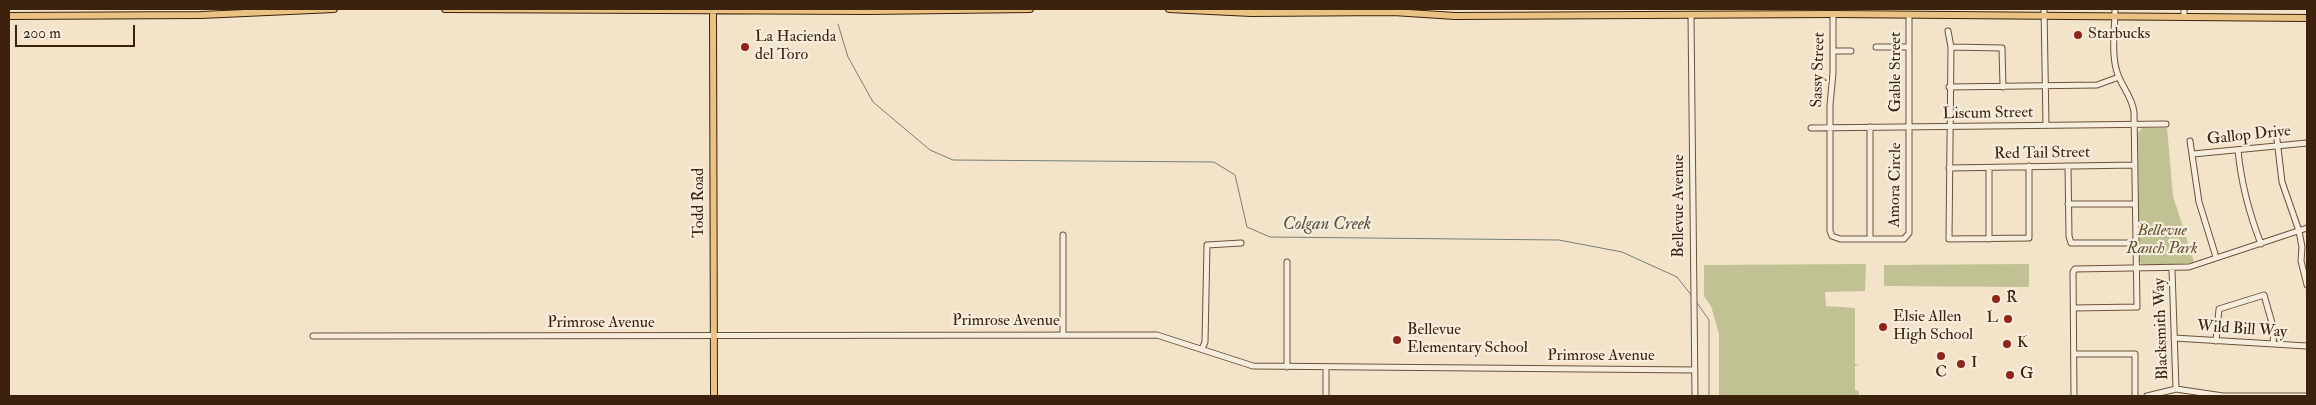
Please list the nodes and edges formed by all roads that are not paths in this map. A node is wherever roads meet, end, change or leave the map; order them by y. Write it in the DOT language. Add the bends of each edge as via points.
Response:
graph roads {
  1 [pos="334,9"];
  2 [pos="445,9"];
  3 [pos="713,9"];
  4 [pos="1030,9"];
  5 [pos="1169,9"];
  6 [pos="2044,9"];
  7 [pos="2114,9"];
  8 [pos="1518,12"];
  9 [pos="1803,12"];
  10 [pos="2184,12"];
  11 [pos="1833,14"];
  12 [pos="1692,15"];
  13 [pos="9,16"];
  14 [pos="1909,16"];
  15 [pos="2115,17"];
  16 [pos="2044,18"];
  17 [pos="2307,18"];
  18 [pos="1948,31"];
  19 [pos="1876,47"];
  20 [pos="1909,47"];
  21 [pos="1951,47"];
  22 [pos="1833,51"];
  23 [pos="1851,51"];
  24 [pos="2119,77"];
  25 [pos="2046,85"];
  26 [pos="1949,87"];
  27 [pos="2002,87"];
  28 [pos="2135,124"];
  29 [pos="2166,124"];
  30 [pos="2046,125"];
  31 [pos="1830,127"];
  32 [pos="1870,127"];
  33 [pos="1909,127"];
  34 [pos="1949,127"];
  35 [pos="1811,128"];
  36 [pos="2276,131"];
  37 [pos="2190,141"];
  38 [pos="2307,143"];
  39 [pos="2277,146"];
  40 [pos="2238,150"];
  41 [pos="2193,154"];
  42 [pos="2135,165"];
  43 [pos="2029,166"];
  44 [pos="2068,166"];
  45 [pos="1949,168"];
  46 [pos="1989,168"];
  47 [pos="2068,204"];
  48 [pos="2135,204"];
  49 [pos="2307,228"];
  50 [pos="2299,231"];
  51 [pos="1063,235"];
  52 [pos="1870,239"];
  53 [pos="1989,239"];
  54 [pos="1241,243"];
  55 [pos="2136,243"];
  56 [pos="2260,244"];
  57 [pos="2216,257"];
  58 [pos="1287,262"];
  59 [pos="2136,269"];
  60 [pos="2172,269"];
  61 [pos="2307,285"];
  62 [pos="2074,308"];
  63 [pos="1063,335"];
  64 [pos="313,336"];
  65 [pos="714,336"];
  66 [pos="2174,338"];
  67 [pos="2216,341"];
  68 [pos="2274,344"];
  69 [pos="2307,346"];
  70 [pos="1202,349"];
  71 [pos="2074,354"];
  72 [pos="1286,367"];
  73 [pos="1326,367"];
  74 [pos="1695,370"];
  75 [pos="2176,389"];
  76 [pos="714,396"];
  77 [pos="1326,396"];
  78 [pos="1695,396"];
  79 [pos="2074,396"];
  80 [pos="2135,396"];
  81 [pos="2147,396"];
  82 [pos="2257,396"];
  83 [pos="2307,396"];
  1 -- 13 [label="main road" via="201,15"];
  2 -- 3 [label="main road"];
  3 -- 4 [label="main road"];
  3 -- 65 [label="main road, Todd Road"];
  5 -- 8 [label="main road" via="1394,12 1449,16"];
  6 -- 16 [label="street"];
  7 -- 15 [label="street"];
  8 -- 12 [label="main road"];
  9 -- 11 [label="main road"];
  9 -- 12 [label="main road"];
  10 -- 15 [label="main road"];
  10 -- 17 [label="main road"];
  11 -- 14 [label="main road"];
  11 -- 22 [label="street, Sassy Street"];
  12 -- 74 [label="street, Bellevue Avenue"];
  14 -- 16 [label="main road"];
  14 -- 20 [label="street, Gable Street"];
  15 -- 16 [label="main road"];
  15 -- 24 [label="street" via="2115,61"];
  16 -- 25 [label="street"];
  18 -- 21 [label="street"];
  19 -- 20 [label="street"];
  20 -- 33 [label="street, Gable Street"];
  21 -- 26 [label="street"];
  21 -- 27 [label="street" via="2002,48"];
  22 -- 23 [label="street"];
  22 -- 31 [label="street, Sassy Street"];
  24 -- 25 [label="street" via="2097,85"];
  24 -- 28 [label="street" via="2133,106"];
  25 -- 27 [label="street"];
  25 -- 30 [label="street"];
  26 -- 27 [label="street"];
  26 -- 34 [label="street"];
  28 -- 29 [label="street, Liscum Street"];
  28 -- 30 [label="street, Liscum Street"];
  28 -- 42 [label="street"];
  30 -- 34 [label="street, Liscum Street"];
  31 -- 32 [label="street, Liscum Street"];
  31 -- 35 [label="street, Liscum Street"];
  31 -- 52 [label="street, Amora Circle" via="1832,236"];
  32 -- 33 [label="street, Liscum Street"];
  32 -- 52 [label="street"];
  33 -- 34 [label="street, Liscum Street"];
  33 -- 52 [label="street, Amora Circle" via="1909,233 1904,239"];
  34 -- 45 [label="street"];
  36 -- 39 [label="street"];
  37 -- 41 [label="street"];
  38 -- 39 [label="street, Gallop Drive"];
  39 -- 40 [label="street, Gallop Drive"];
  39 -- 50 [label="street" via="2282,182"];
  40 -- 41 [label="street, Gallop Drive"];
  40 -- 56 [label="street" via="2241,180"];
  41 -- 57 [label="street" via="2199,202"];
  42 -- 44 [label="street, Red Tail Street"];
  42 -- 48 [label="street"];
  43 -- 44 [label="street, Red Tail Street"];
  43 -- 46 [label="street, Red Tail Street"];
  43 -- 53 [label="street" via="2029,238"];
  44 -- 47 [label="street"];
  45 -- 46 [label="street, Red Tail Street"];
  45 -- 53 [label="street" via="1949,239"];
  46 -- 53 [label="street"];
  47 -- 48 [label="street"];
  47 -- 55 [label="street" via="2071,242"];
  48 -- 55 [label="street"];
  49 -- 50 [label="street"];
  50 -- 56 [label="street"];
  50 -- 61 [label="street"];
  51 -- 63 [label="street"];
  54 -- 70 [label="street" via="1207,245 1205,342"];
  55 -- 59 [label="street"];
  56 -- 57 [label="street"];
  57 -- 60 [label="street" via="2189,267"];
  58 -- 72 [label="street"];
  59 -- 60 [label="street"];
  59 -- 62 [label="street" via="2075,269"];
  59 -- 62 [label="street" via="2137,307"];
  60 -- 66 [label="street, Blacksmith Way"];
  62 -- 71 [label="street"];
  63 -- 65 [label="street, Primrose Avenue"];
  63 -- 70 [label="street, Primrose Avenue" via="1157,334"];
  64 -- 65 [label="street, Primrose Avenue"];
  65 -- 76 [label="main road, Todd Road"];
  66 -- 67 [label="street, Wild Bill Way"];
  66 -- 75 [label="street, Blacksmith Way"];
  67 -- 68 [label="street, Wild Bill Way"];
  67 -- 68 [label="street" via="2219,309 2264,295 2274,330"];
  68 -- 69 [label="street, Wild Bill Way"];
  70 -- 72 [label="street, Primrose Avenue" via="1253,366"];
  71 -- 79 [label="street"];
  71 -- 80 [label="street" via="2135,354"];
  72 -- 73 [label="street, Primrose Avenue"];
  73 -- 74 [label="street, Primrose Avenue"];
  73 -- 77 [label="street"];
  74 -- 78 [label="street, Bellevue Avenue"];
  75 -- 81 [label="street"];
  75 -- 82 [label="street" via="2223,396"];
  82 -- 83 [label="street"];
}
